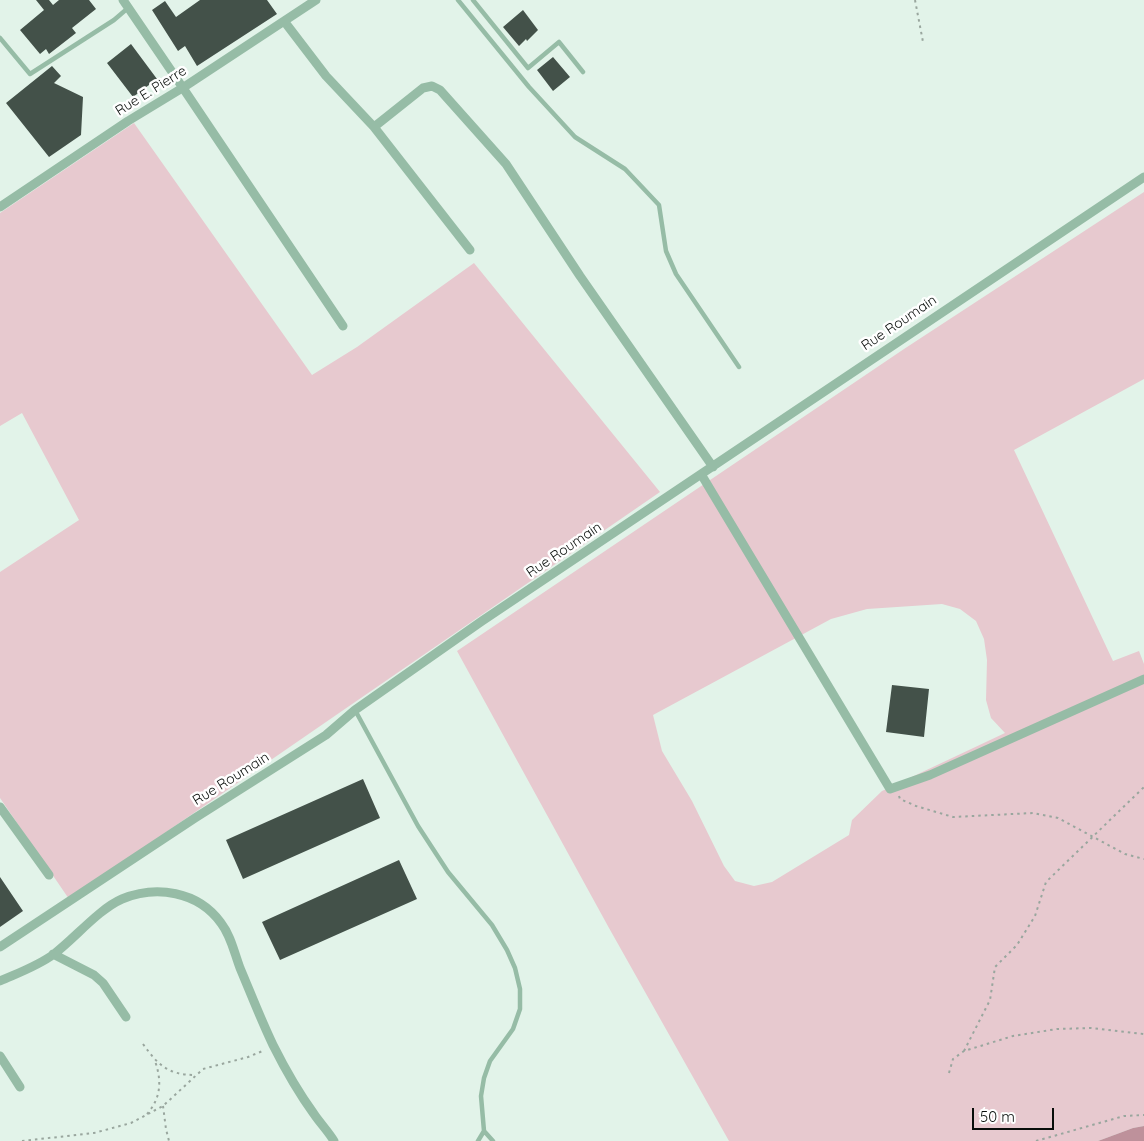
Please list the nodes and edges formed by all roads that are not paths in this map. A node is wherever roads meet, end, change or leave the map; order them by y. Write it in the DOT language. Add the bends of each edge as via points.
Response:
graph roads {
  1 [pos="123,0"];
  2 [pos="316,0"];
  3 [pos="458,0"];
  4 [pos="473,0"];
  5 [pos="128,8"];
  6 [pos="284,21"];
  7 [pos="0,38"];
  8 [pos="583,72"];
  9 [pos="183,88"];
  10 [pos="374,127"];
  11 [pos="1144,177"];
  12 [pos="0,207"];
  13 [pos="470,250"];
  14 [pos="343,326"];
  15 [pos="739,367"];
  16 [pos="713,467"];
  17 [pos="701,474"];
  18 [pos="1144,679"];
  19 [pos="355,710"];
  20 [pos="0,807"];
  21 [pos="48,875"];
  22 [pos="0,947"];
  23 [pos="53,954"];
  24 [pos="0,982"];
  25 [pos="126,1017"];
  26 [pos="0,1056"];
  27 [pos="20,1087"];
  28 [pos="484,1131"];
  29 [pos="334,1141"];
  30 [pos="478,1141"];
  31 [pos="493,1141"];
  1 -- 5 [label="street"];
  2 -- 6 [label="street, Rue E. Pierre"];
  3 -- 15 [label="lane" via="575,137 625,169 659,205 666,251 676,274"];
  4 -- 8 [label="lane" via="528,68 559,42"];
  5 -- 7 [label="lane" via="30,74"];
  5 -- 9 [label="street"];
  6 -- 9 [label="street, Rue E. Pierre"];
  6 -- 10 [label="street" via="326,76"];
  9 -- 12 [label="street, Rue E. Pierre"];
  9 -- 14 [label="street"];
  10 -- 13 [label="street"];
  10 -- 16 [label="street" via="423,88 432,86 440,90 506,164"];
  11 -- 16 [label="street, Rue Roumain"];
  16 -- 17 [label="street, Rue Roumain"];
  17 -- 18 [label="street" via="890,789 930,775"];
  17 -- 19 [label="street, Rue Roumain"];
  19 -- 22 [label="street, Rue Roumain" via="326,735"];
  19 -- 28 [label="lane" via="418,826 448,872 492,925 515,968 520,1009 513,1029 490,1061 484,1078 481,1096"];
  20 -- 21 [label="street"];
  23 -- 24 [label="street"];
  23 -- 25 [label="street" via="94,975"];
  23 -- 29 [label="street" via="106,910 132,895 158,891 178,893 195,900 221,922 274,1046 298,1092"];
  26 -- 27 [label="street"];
  28 -- 30 [label="lane"];
  28 -- 31 [label="lane"];
}
